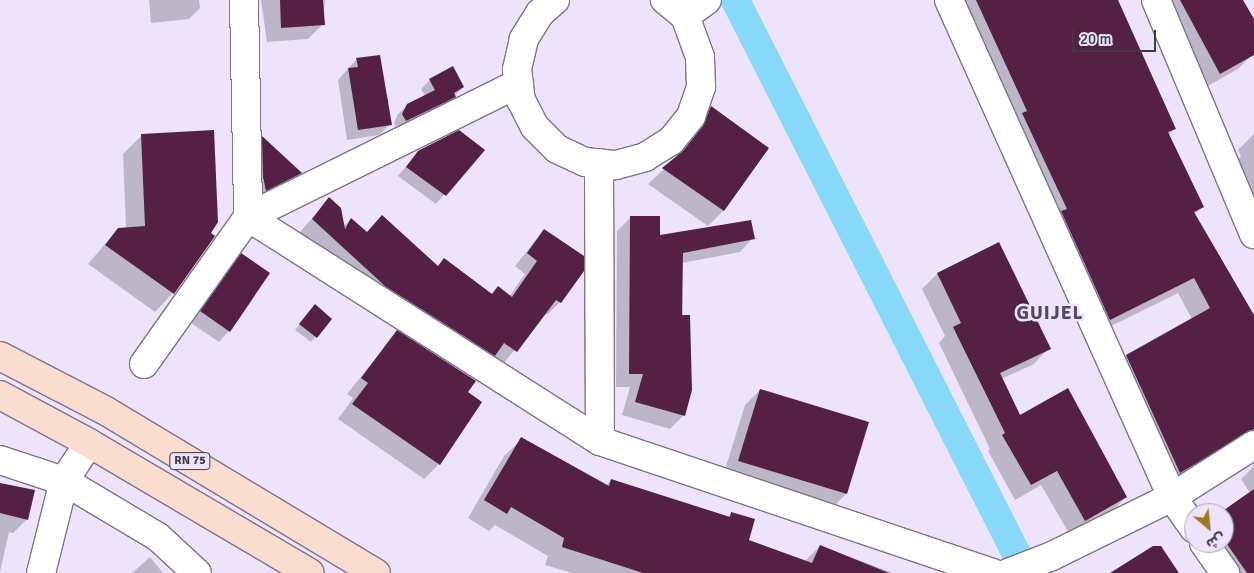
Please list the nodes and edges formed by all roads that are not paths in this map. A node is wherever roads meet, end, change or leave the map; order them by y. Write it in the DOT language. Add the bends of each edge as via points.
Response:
graph roads {
  1 [pos="244,0"];
  2 [pos="950,0"];
  3 [pos="1156,0"];
  4 [pos="541,4"];
  5 [pos="686,5"];
  6 [pos="519,83"];
  7 [pos="599,163"];
  8 [pos="248,217"];
  9 [pos="1254,234"];
  10 [pos="0,356"];
  11 [pos="144,364"];
  12 [pos="0,395"];
  13 [pos="600,440"];
  14 [pos="89,443"];
  15 [pos="1254,444"];
  16 [pos="0,460"];
  17 [pos="64,481"];
  18 [pos="1172,497"];
  19 [pos="1184,514"];
  20 [pos="1211,553"];
  21 [pos="1005,572"];
  22 [pos="41,573"];
  23 [pos="197,573"];
  24 [pos="310,573"];
  25 [pos="376,573"];
  26 [pos="1225,573"];
  1 -- 8 [label="street"];
  2 -- 18 [label="street"];
  3 -- 9 [label="street"];
  4 -- 6 [label="street" via="524,39 517,69"];
  5 -- 7 [label="street" via="700,56 701,87 690,116 672,141 645,157 616,165"];
  6 -- 7 [label="street" via="521,100 535,127 557,149 585,162"];
  6 -- 8 [label="street"];
  7 -- 13 [label="street"];
  8 -- 11 [label="street"];
  8 -- 13 [label="street"];
  10 -- 25 [label="main road, RN 75" via="106,411"];
  12 -- 14 [label="main road, RN 75"];
  13 -- 21 [label="street"];
  14 -- 17 [label="street"];
  14 -- 24 [label="main road, RN 75"];
  15 -- 18 [label="street"];
  16 -- 17 [label="street"];
  17 -- 22 [label="street"];
  17 -- 23 [label="street" via="158,537"];
  18 -- 19 [label="street"];
  18 -- 21 [label="street" via="1052,556"];
  20 -- 26 [label="street"];
}
